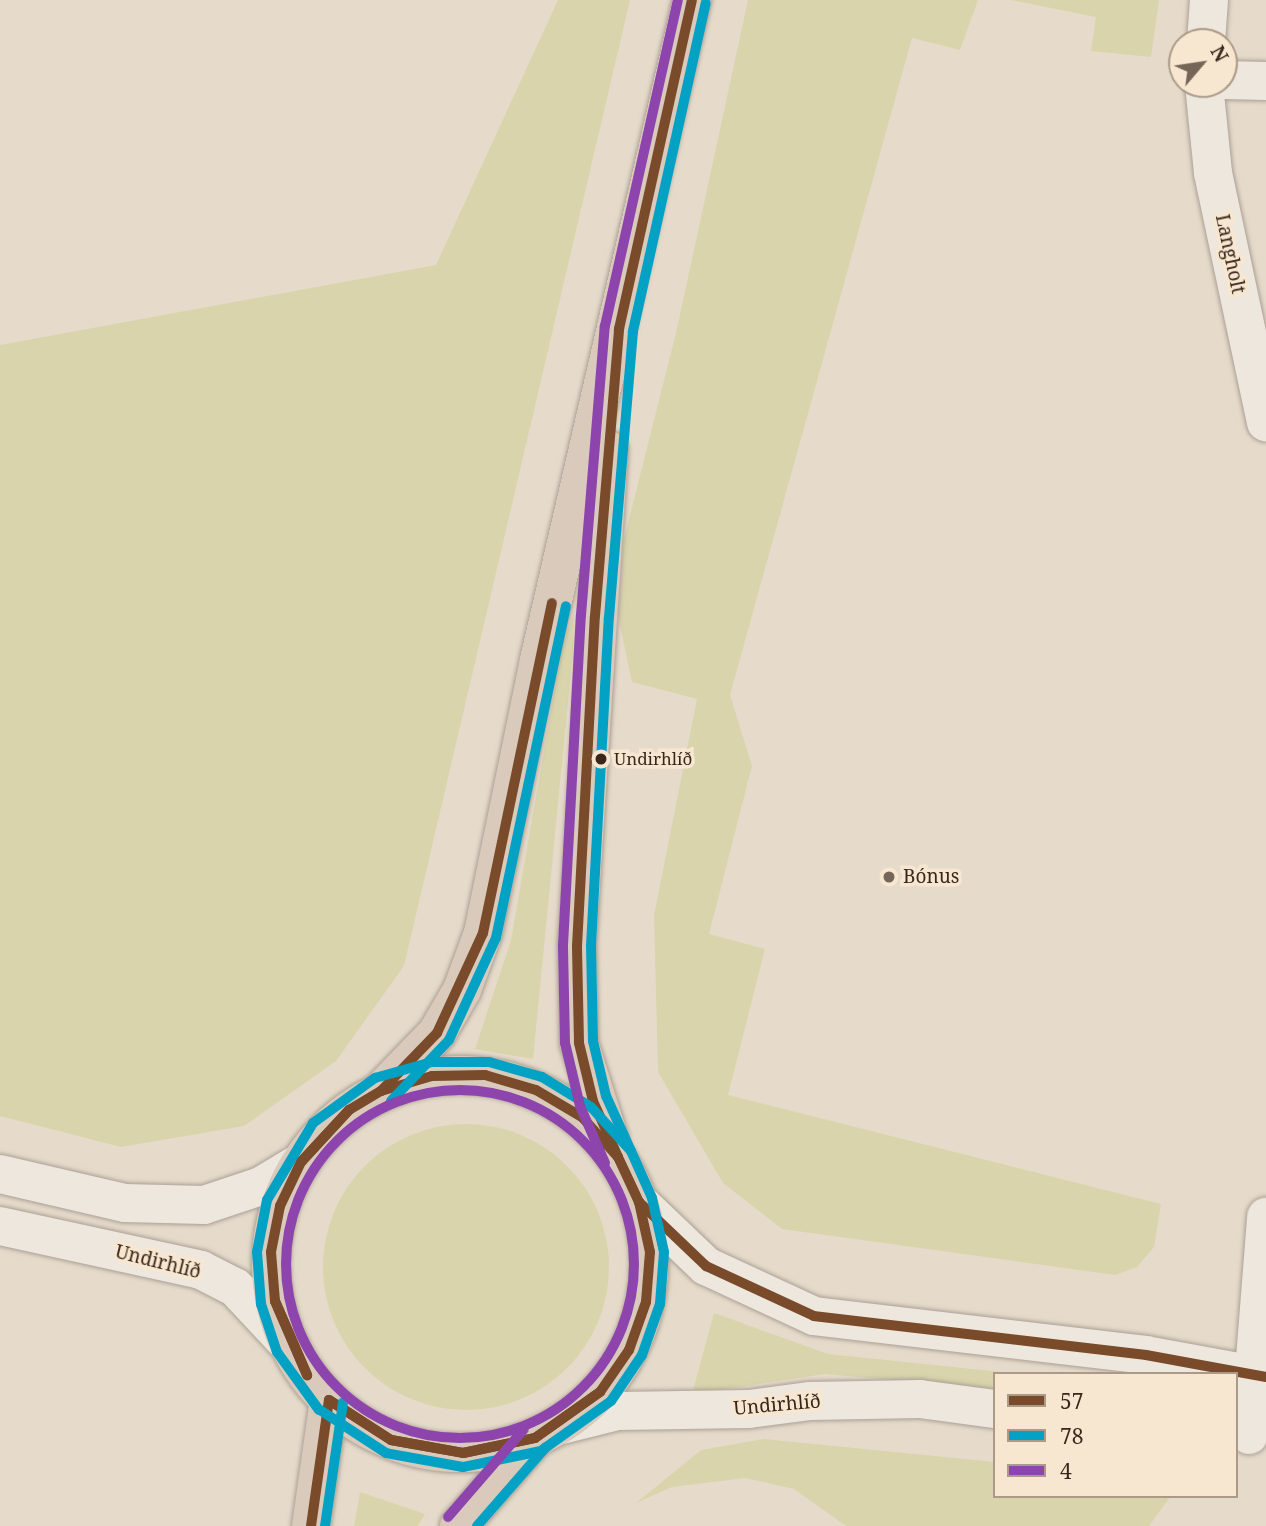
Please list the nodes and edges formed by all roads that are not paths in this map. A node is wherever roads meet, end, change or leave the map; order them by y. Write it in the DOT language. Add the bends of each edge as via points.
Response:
graph roads {
  1 [pos="692,0"];
  2 [pos="1209,0"];
  3 [pos="1207,28"];
  4 [pos="1238,80"];
  5 [pos="1266,80"];
  6 [pos="1205,98"];
  7 [pos="619,329"];
  8 [pos="1266,422"];
  9 [pos="381,1091"];
  10 [pos="618,1157"];
  11 [pos="301,1162"];
  12 [pos="0,1174"];
  13 [pos="639,1202"];
  14 [pos="1266,1217"];
  15 [pos="0,1226"];
  16 [pos="290,1346"];
  17 [pos="1237,1372"];
  18 [pos="1238,1372"];
  19 [pos="1259,1376"];
  20 [pos="329,1400"];
  21 [pos="993,1409"];
  22 [pos="548,1431"];
  23 [pos="1251,1435"];
  24 [pos="311,1526"];
  25 [pos="459,1526"];
  1 -- 7 [label="highway"];
  2 -- 3 [label="street"];
  4 -- 5 [label="street"];
  6 -- 8 [label="street, Langholt" via="1213,173"];
  7 -- 9 [label="highway" via="539,660 483,933 462,990 437,1033"];
  7 -- 10 [label="highway" via="577,946 579,1042 593,1101"];
  9 -- 10 [label="highway" via="432,1076 485,1075 536,1090 570,1110"];
  9 -- 11 [label="highway" via="323,1133"];
  10 -- 13 [label="highway"];
  11 -- 12 [label="street" via="261,1186 204,1205 125,1203"];
  11 -- 16 [label="highway" via="280,1206 271,1252 275,1301"];
  13 -- 17 [label="street" via="706,1266 814,1316 1146,1355"];
  13 -- 22 [label="highway" via="650,1252 646,1302 629,1350 607,1382"];
  14 -- 19 [label="street"];
  15 -- 16 [label="street, Undirhlíð" via="201,1270 235,1287"];
  16 -- 20 [label="highway"];
  18 -- 19 [label="street"];
  19 -- 23 [label="street"];
  20 -- 22 [label="highway" via="358,1423 427,1450 488,1450"];
  20 -- 24 [label="highway"];
  21 -- 22 [label="street, Undirhlíð" via="920,1399 810,1401 749,1409 617,1410"];
  22 -- 25 [label="highway"];
}
